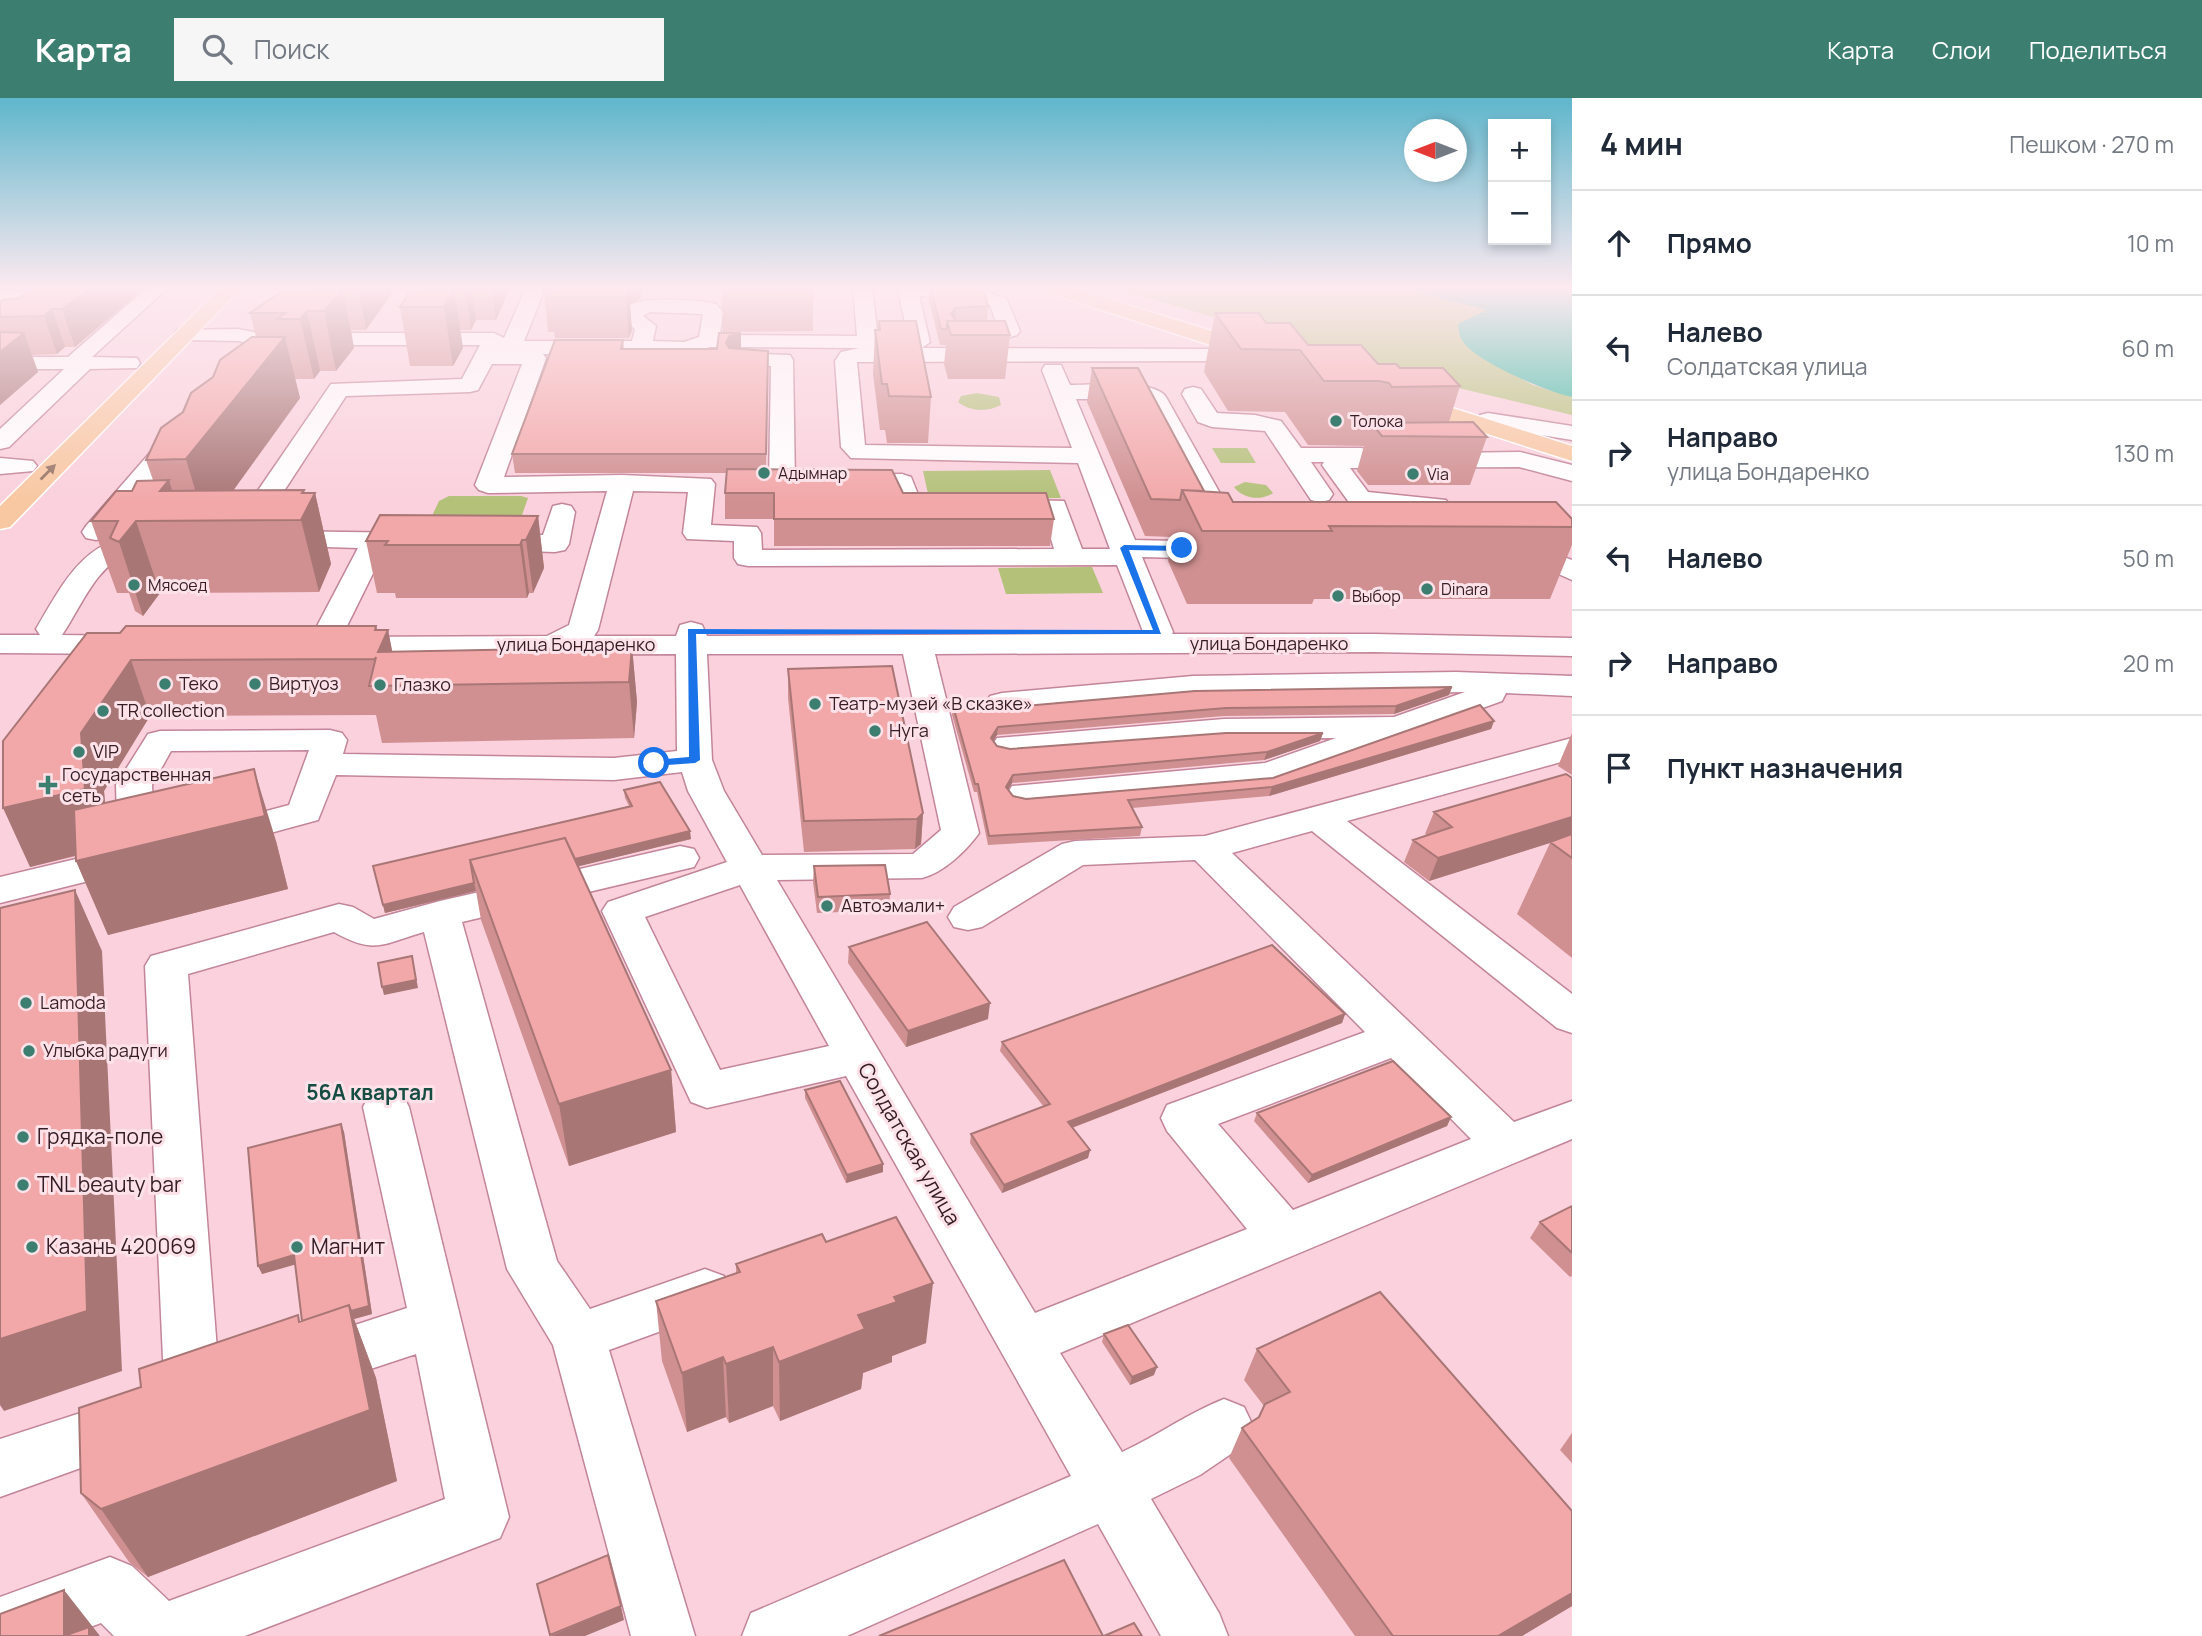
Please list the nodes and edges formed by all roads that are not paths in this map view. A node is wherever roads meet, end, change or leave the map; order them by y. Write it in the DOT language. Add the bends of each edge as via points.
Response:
graph roads {
  1 [pos="78,358"];
  2 [pos="134,358"];
  3 [pos="161,358"];
  4 [pos="486,358"];
  5 [pos="535,358"];
  6 [pos="848,358"];
  7 [pos="1048,358"];
  8 [pos="0,363"];
  9 [pos="129,363"];
  10 [pos="79,367"];
  11 [pos="1088,367"];
  12 [pos="37,372"];
  13 [pos="312,389"];
  14 [pos="339,389"];
  15 [pos="1381,389"];
  16 [pos="1099,392"];
  17 [pos="1193,394"];
  18 [pos="1061,398"];
  19 [pos="200,409"];
  20 [pos="1485,422"];
  21 [pos="1572,433"];
  22 [pos="0,442"];
  23 [pos="1572,447"];
  24 [pos="1572,454"];
  25 [pos="1294,455"];
  26 [pos="1087,456"];
  27 [pos="12,466"];
  28 [pos="1572,473"];
  29 [pos="622,482"];
  30 [pos="755,483"];
  31 [pos="782,483"];
  32 [pos="0,488"];
  33 [pos="1321,494"];
  34 [pos="1466,506"];
  35 [pos="562,512"];
  36 [pos="0,521"];
  37 [pos="173,538"];
  38 [pos="376,540"];
  39 [pos="1220,551"];
  40 [pos="1126,553"];
  41 [pos="1250,555"];
  42 [pos="1071,558"];
  43 [pos="1491,559"];
  44 [pos="90,565"];
  45 [pos="1572,571"];
  46 [pos="51,629"];
  47 [pos="0,630"];
  48 [pos="583,630"];
  49 [pos="1158,632"];
  50 [pos="1572,632"];
  51 [pos="312,634"];
  52 [pos="692,638"];
  53 [pos="0,644"];
  54 [pos="553,645"];
  55 [pos="917,645"];
  56 [pos="1572,648"];
  57 [pos="1491,684"];
  58 [pos="1572,686"];
  59 [pos="1002,702"];
  60 [pos="1398,727"];
  61 [pos="1009,745"];
  62 [pos="1572,748"];
  63 [pos="695,760"];
  64 [pos="323,764"];
  65 [pos="1025,794"];
  66 [pos="1318,817"];
  67 [pos="1205,848"];
  68 [pos="136,857"];
  69 [pos="680,858"];
  70 [pos="750,867"];
  71 [pos="0,890"];
  72 [pos="440,914"];
  73 [pos="968,917"];
  74 [pos="1572,1017"];
  75 [pos="1399,1037"];
  76 [pos="858,1056"];
  77 [pos="386,1107"];
  78 [pos="1572,1119"];
  79 [pos="1507,1145"];
  80 [pos="1284,1236"];
  81 [pos="748,1276"];
  82 [pos="437,1323"];
  83 [pos="578,1337"];
  84 [pos="1023,1343"];
  85 [pos="236,1388"];
  86 [pos="1224,1426"];
  87 [pos="0,1468"];
  88 [pos="1111,1488"];
  89 [pos="0,1629"];
  90 [pos="160,1636"];
  91 [pos="663,1636"];
  92 [pos="774,1636"];
  93 [pos="1196,1636"];
  1 -- 10 [label="street"];
  2 -- 9 [label="main road"];
  36 -- 3 [label="main road, one-way"];
  4 -- 5 [label="street"];
  4 -- 14 [label="street" via="470,385"];
  5 -- 29 [label="street" via="488,485"];
  5 -- 31 [label="street" via="782,360"];
  6 -- 26 [label="street" via="853,447 860,453"];
  7 -- 18 [label="street"];
  8 -- 10 [label="street"];
  9 -- 10 [label="street"];
  9 -- 27 [label="main road"];
  10 -- 12 [label="street"];
  10 -- 22 [label="street"];
  11 -- 16 [label="street"];
  13 -- 14 [label="street"];
  14 -- 38 [label="street" via="226,538"];
  15 -- 20 [label="main road"];
  16 -- 18 [label="street"];
  16 -- 39 [label="street" via="1139,392 1155,397 1231,538 1229,546"];
  17 -- 25 [label="street" via="1212,420 1273,426"];
  18 -- 26 [label="street"];
  19 -- 44 [label="street" via="86,544"];
  20 -- 21 [label="street"];
  20 -- 23 [label="main road"];
  20 -- 24 [label="main road"];
  20 -- 25 [label="street" via="1440,455"];
  25 -- 33 [label="street"];
  26 -- 40 [label="street"];
  27 -- 32 [label="main road"];
  28 -- 34 [label="street" via="1516,458 1344,461 1335,465 1360,499 1407,506"];
  29 -- 42 [label="street" via="715,484 697,533 747,533 748,558"];
  29 -- 48 [label="street"];
  30 -- 31 [label="street"];
  31 -- 42 [label="street" via="902,482 908,505 1055,507"];
  35 -- 38 [label="street" via="555,544"];
  37 -- 44 [label="street" via="134,541"];
  38 -- 51 [label="street"];
  39 -- 40 [label="street"];
  39 -- 41 [label="street"];
  40 -- 42 [label="street"];
  40 -- 49 [label="street"];
  43 -- 45 [label="street" via="1539,559"];
  44 -- 46 [label="street"];
  46 -- 47 [label="street"];
  46 -- 53 [label="street" via="157,637"];
  48 -- 51 [label="street, улица Бондаренко"];
  48 -- 52 [label="street, улица Бондаренко"];
  48 -- 54 [label="street"];
  49 -- 50 [label="street, улица Бондаренко"];
  49 -- 52 [label="street, улица Бондаренко"];
  51 -- 54 [label="street, улица Бондаренко"];
  52 -- 54 [label="street, улица Бондаренко"];
  52 -- 55 [label="street, улица Бондаренко"];
  52 -- 63 [label="street, Солдатская улица"];
  55 -- 56 [label="street, улица Бондаренко" via="1374,643"];
  55 -- 70 [label="street" via="960,832 922,866"];
  57 -- 58 [label="street"];
  57 -- 59 [label="street" via="1193,686"];
  57 -- 60 [label="street" via="1490,694"];
  60 -- 61 [label="street" via="1224,729"];
  60 -- 65 [label="street" via="1270,773"];
  62 -- 66 [label="street"];
  63 -- 64 [label="street" via="614,769"];
  63 -- 70 [label="street, Солдатская улица" via="706,791"];
  64 -- 68 [label="street" via="305,812"];
  64 -- 68 [label="street" via="330,740 160,741 134,785"];
  66 -- 67 [label="street"];
  66 -- 74 [label="street"];
  67 -- 73 [label="street" via="1075,853"];
  67 -- 75 [label="street"];
  68 -- 71 [label="street"];
  69 -- 72 [label="street"];
  70 -- 76 [label="street, Солдатская улица"];
  70 -- 76 [label="street" via="622,911 707,1090"];
  72 -- 83 [label="street" via="533,1269"];
  72 -- 85 [label="street" via="369,934 339,916 166,966"];
  75 -- 79 [label="street"];
  75 -- 80 [label="street" via="1184,1118"];
  76 -- 84 [label="street, Солдатская улица"];
  77 -- 82 [label="street"];
  78 -- 79 [label="street"];
  79 -- 80 [label="street"];
  80 -- 84 [label="street"];
  81 -- 83 [label="street"];
  82 -- 85 [label="street"];
  82 -- 90 [label="street" via="479,1517"];
  83 -- 91 [label="street"];
  84 -- 88 [label="street, Солдатская улица"];
  85 -- 87 [label="street"];
  86 -- 88 [label="street" via="1179,1455"];
  88 -- 92 [label="street"];
  88 -- 93 [label="street, Солдатская улица"];
  89 -- 90 [label="street" via="110,1588"];
}
